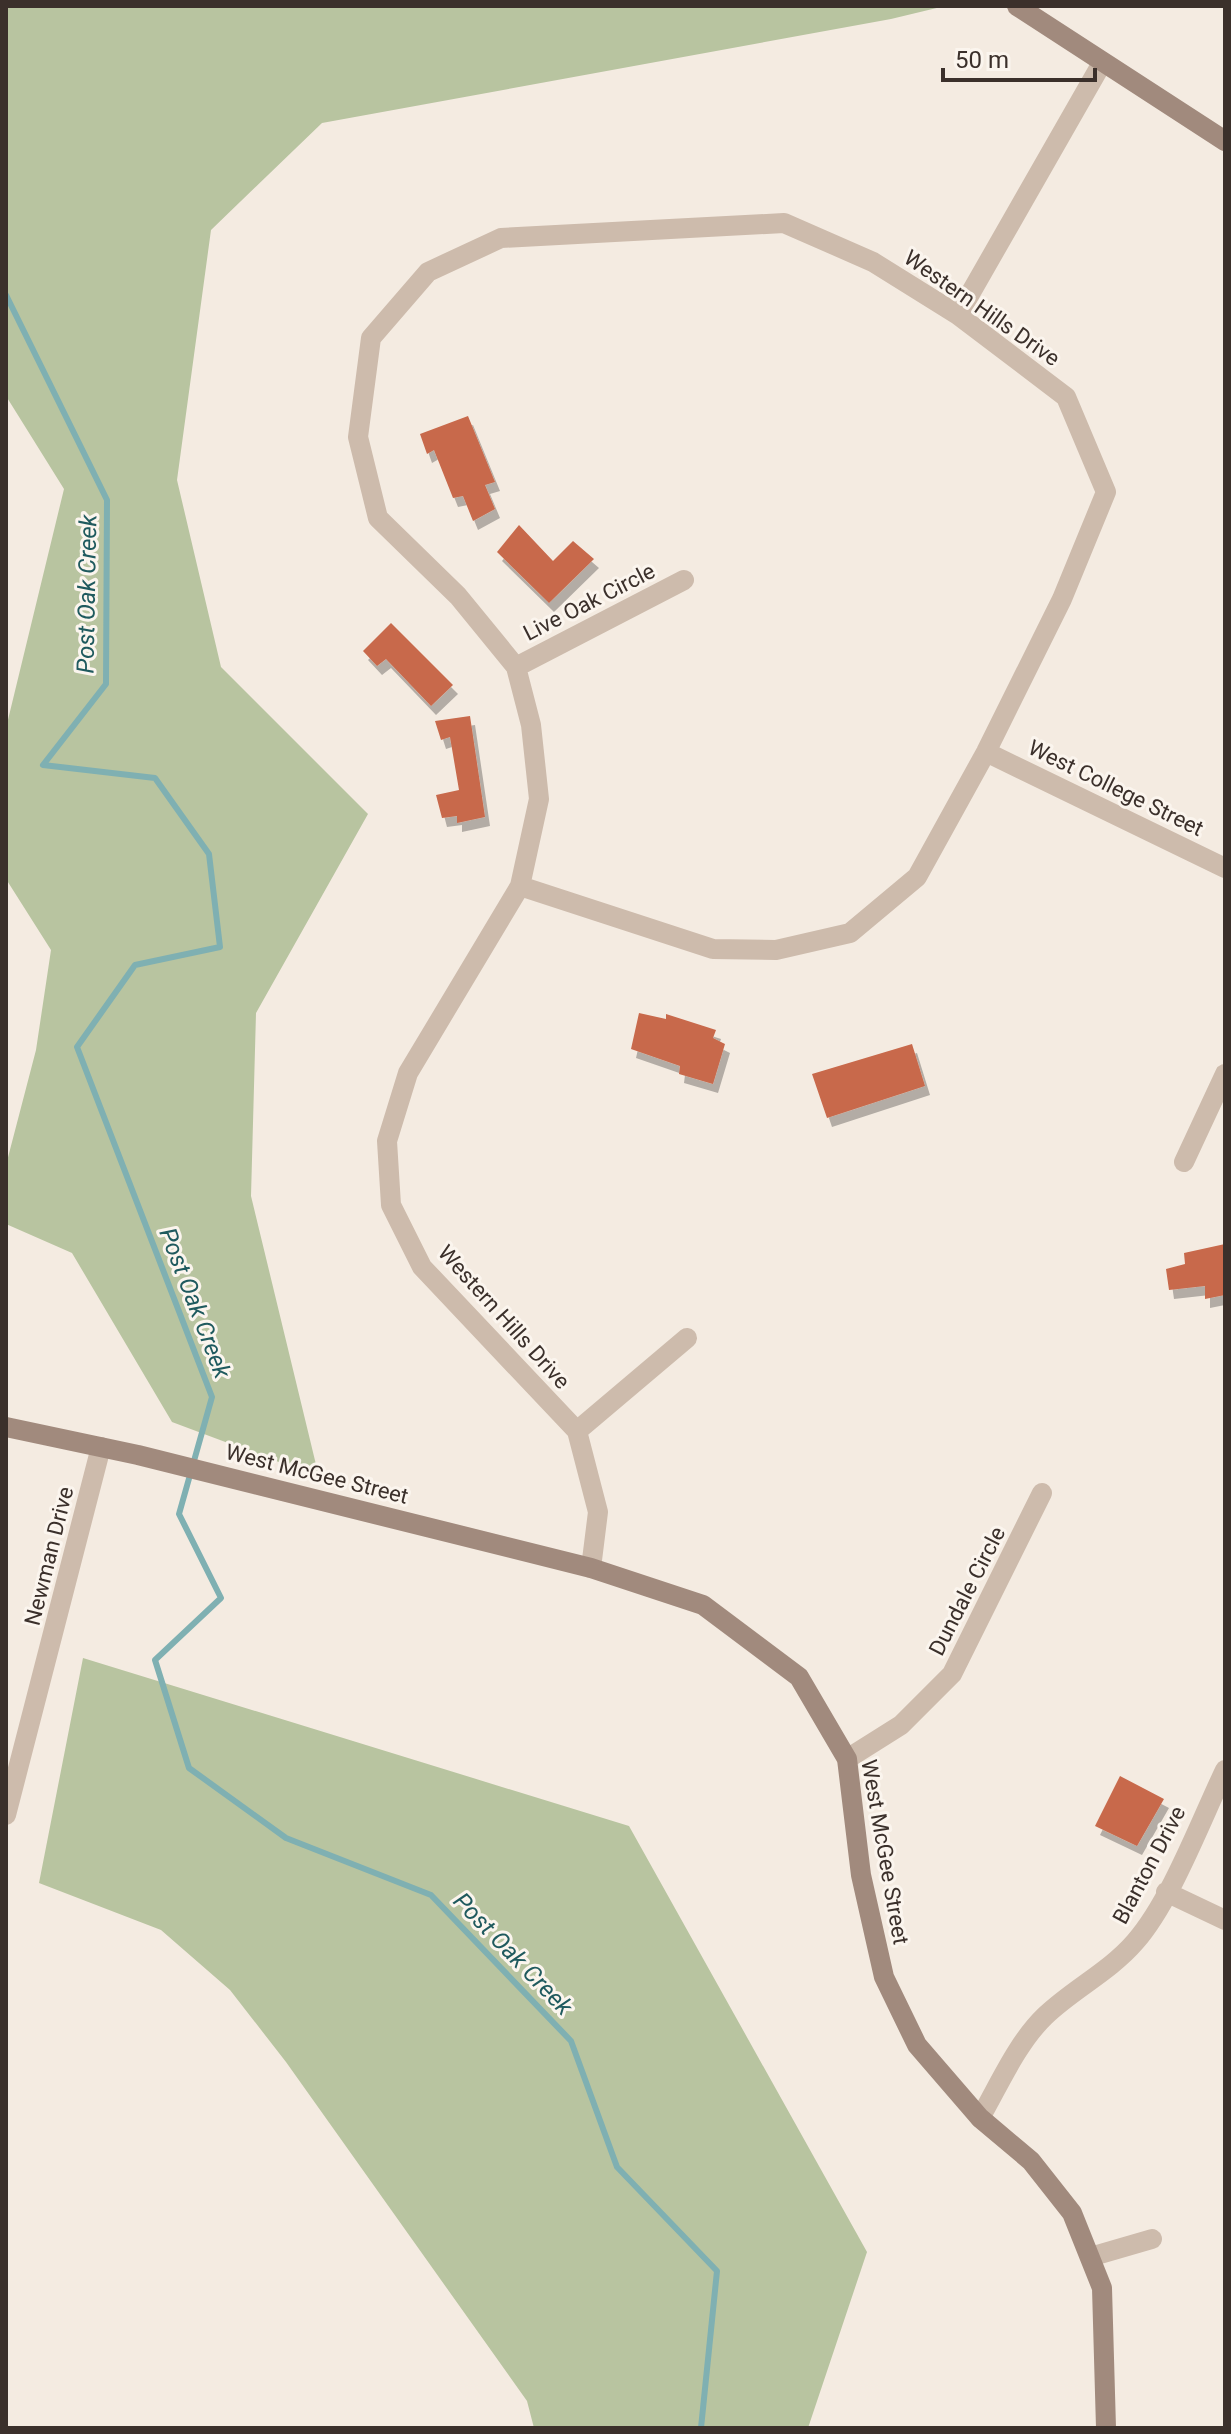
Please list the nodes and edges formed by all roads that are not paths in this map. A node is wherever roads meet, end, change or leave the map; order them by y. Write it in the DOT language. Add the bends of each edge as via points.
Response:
graph roads {
  1 [pos="1017,6"];
  2 [pos="1102,63"];
  3 [pos="1225,141"];
  4 [pos="958,315"];
  5 [pos="684,580"];
  6 [pos="516,667"];
  7 [pos="986,752"];
  8 [pos="1225,868"];
  9 [pos="520,886"];
  10 [pos="1225,1074"];
  11 [pos="1184,1162"];
  12 [pos="687,1338"];
  13 [pos="6,1427"];
  14 [pos="577,1431"];
  15 [pos="101,1447"];
  16 [pos="1042,1493"];
  17 [pos="591,1568"];
  18 [pos="847,1759"];
  19 [pos="1225,1770"];
  20 [pos="11,1782"];
  21 [pos="6,1815"];
  22 [pos="1166,1892"];
  23 [pos="1225,1920"];
  24 [pos="980,2118"];
  25 [pos="1152,2239"];
  26 [pos="1090,2257"];
  27 [pos="1106,2428"];
  1 -- 2 [label="street"];
  2 -- 3 [label="street"];
  2 -- 4 [label="street"];
  4 -- 6 [label="street, Western Hills Drive" via="873,262 784,223 501,238 428,272 371,338 358,437 378,518 458,596"];
  4 -- 7 [label="street, Western Hills Drive" via="1066,397 1106,492 1062,599"];
  5 -- 6 [label="street, Live Oak Circle"];
  6 -- 9 [label="street, Western Hills Drive" via="531,725 539,799"];
  7 -- 8 [label="street, West College Street"];
  7 -- 9 [label="street, Western Hills Drive" via="917,877 850,933 776,950 713,949"];
  9 -- 14 [label="street, Western Hills Drive" via="408,1073 387,1141 391,1205 422,1267"];
  10 -- 11 [label="street"];
  12 -- 14 [label="street"];
  13 -- 15 [label="street, West McGee Street"];
  14 -- 17 [label="street, Western Hills Drive" via="598,1512"];
  15 -- 17 [label="street, West McGee Street"];
  15 -- 20 [label="street, Newman Drive"];
  16 -- 18 [label="street, Dundale Circle" via="952,1674 901,1725"];
  17 -- 18 [label="street, West McGee Street" via="703,1605 799,1677"];
  18 -- 24 [label="street, West McGee Street" via="861,1875 884,1977 917,2045"];
  19 -- 22 [label="street, Blanton Drive"];
  20 -- 21 [label="street, Newman Drive"];
  22 -- 23 [label="street"];
  22 -- 24 [label="street, Blanton Drive" via="1136,1941 1044,2016"];
  24 -- 26 [label="street, West McGee Street" via="1031,2161 1056,2192 1072,2213"];
  25 -- 26 [label="street"];
  26 -- 27 [label="street, West McGee Street" via="1102,2288"];
}
